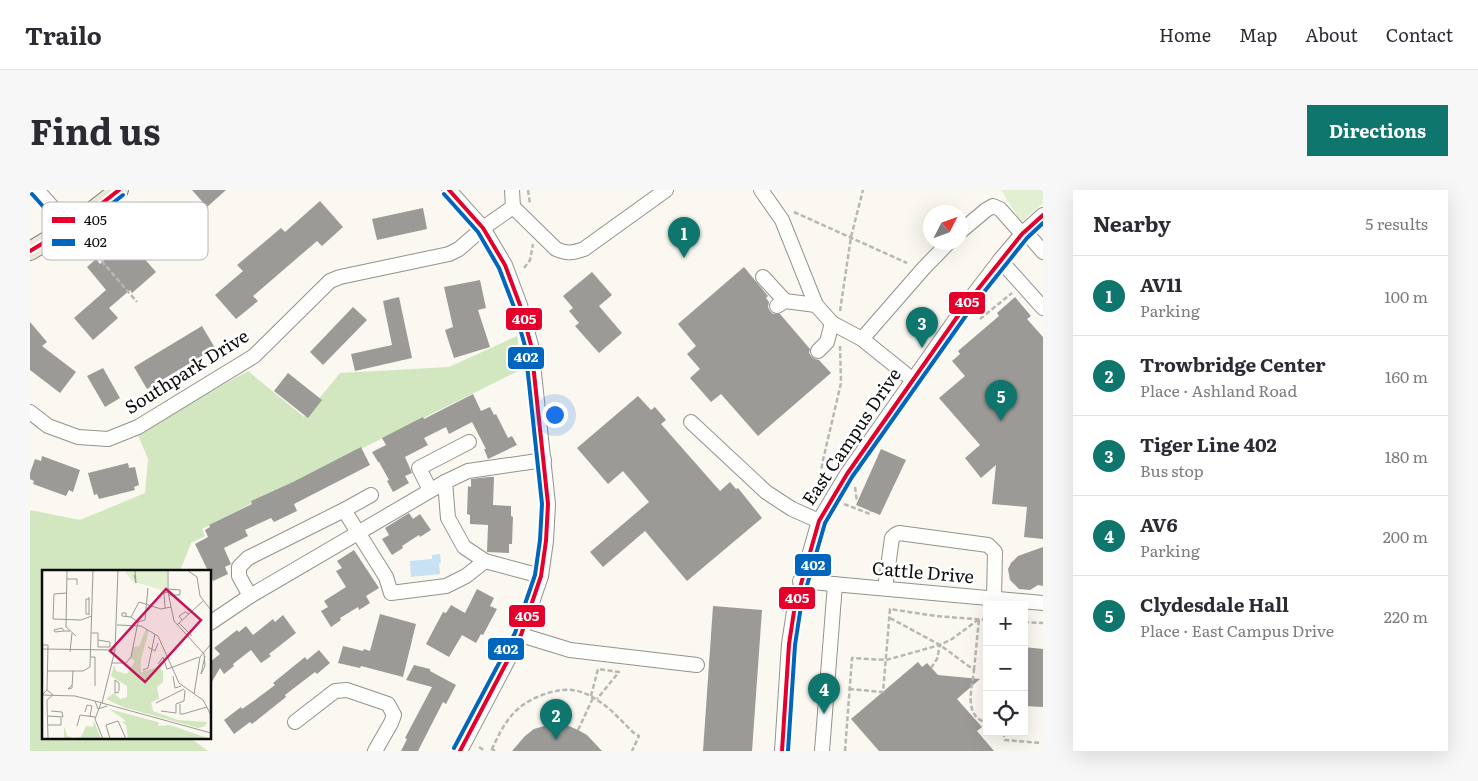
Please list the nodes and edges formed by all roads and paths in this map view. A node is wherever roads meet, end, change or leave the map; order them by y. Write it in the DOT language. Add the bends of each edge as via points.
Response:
graph roads {
  1 [pos="37,190"];
  2 [pos="119,190"];
  3 [pos="449,190"];
  4 [pos="512,190"];
  5 [pos="666,190"];
  6 [pos="761,190"];
  7 [pos="48,202"];
  8 [pos="103,202"];
  9 [pos="513,207"];
  10 [pos="792,212"];
  11 [pos="1043,215"];
  12 [pos="968,225"];
  13 [pos="482,228"];
  14 [pos="1023,233"];
  15 [pos="42,244"];
  16 [pos="941,250"];
  17 [pos="30,251"];
  18 [pos="1043,252"];
  19 [pos="101,260"];
  20 [pos="1000,260"];
  21 [pos="907,263"];
  22 [pos="763,277"];
  23 [pos="1016,289"];
  24 [pos="137,302"];
  25 [pos="816,305"];
  26 [pos="1043,308"];
  27 [pos="980,318"];
  28 [pos="832,323"];
  29 [pos="862,339"];
  30 [pos="818,351"];
  31 [pos="914,380"];
  32 [pos="30,412"];
  33 [pos="691,422"];
  34 [pos="469,442"];
  35 [pos="544,460"];
  36 [pos="445,482"];
  37 [pos="854,486"];
  38 [pos="430,490"];
  39 [pos="371,495"];
  40 [pos="857,502"];
  41 [pos="843,504"];
  42 [pos="344,510"];
  43 [pos="871,512"];
  44 [pos="819,521"];
  45 [pos="358,533"];
  46 [pos="484,561"];
  47 [pos="541,576"];
  48 [pos="800,581"];
  49 [pos="835,584"];
  50 [pos="886,588"];
  51 [pos="250,596"];
  52 [pos="994,598"];
  53 [pos="1043,602"];
  54 [pos="890,618"];
  55 [pos="979,619"];
  56 [pos="983,620"];
  57 [pos="211,622"];
  58 [pos="1028,622"];
  59 [pos="1043,624"];
  60 [pos="521,635"];
  61 [pos="940,645"];
  62 [pos="886,660"];
  63 [pos="697,665"];
  64 [pos="931,668"];
  65 [pos="974,670"];
  66 [pos="849,688"];
  67 [pos="594,698"];
  68 [pos="295,722"];
  69 [pos="983,722"];
  70 [pos="578,730"];
  71 [pos="1004,736"];
  72 [pos="1041,743"];
  73 [pos="479,747"];
  74 [pos="493,750"];
  75 [pos="375,751"];
  76 [pos="460,751"];
  77 [pos="485,751"];
  78 [pos="632,751"];
  79 [pos="782,751"];
  80 [pos="822,751"];
  81 [pos="845,751"];
  1 -- 7 [label="street"];
  2 -- 8 [label="main road"];
  3 -- 13 [label="street"];
  4 -- 9 [label="street"];
  5 -- 9 [label="street" via="574,253 556,250"];
  6 -- 25 [label="street" via="782,220"];
  9 -- 13 [label="street, Southpark Drive"];
  10 -- 21 [label="path"];
  11 -- 14 [label="street, East Campus Drive"];
  12 -- 14 [label="street" via="993,206"];
  13 -- 32 [label="street, Southpark Drive" via="449,254 330,281 254,356 131,430 108,439 78,438 48,426"];
  13 -- 35 [label="street" via="505,264 531,345"];
  14 -- 18 [label="street"];
  14 -- 20 [label="street, East Campus Drive"];
  15 -- 17 [label="main road"];
  16 -- 29 [label="street"];
  19 -- 24 [label="path"];
  20 -- 26 [label="street"];
  20 -- 31 [label="street, East Campus Drive"];
  22 -- 25 [label="street" via="781,303"];
  23 -- 27 [label="path"];
  25 -- 28 [label="street"];
  28 -- 29 [label="street"];
  28 -- 30 [label="street" via="827,342"];
  29 -- 31 [label="street"];
  31 -- 44 [label="street, East Campus Drive" via="847,474"];
  33 -- 44 [label="street" via="766,492"];
  34 -- 38 [label="street" via="419,468"];
  35 -- 36 [label="street" via="468,471"];
  35 -- 47 [label="street" via="548,504"];
  36 -- 38 [label="street"];
  36 -- 46 [label="street" via="448,518 464,548"];
  37 -- 40 [label="path"];
  38 -- 45 [label="street"];
  39 -- 42 [label="street"];
  41 -- 43 [label="path"];
  42 -- 45 [label="street"];
  42 -- 51 [label="street" via="248,558 238,567 238,576"];
  44 -- 48 [label="street, East Campus Drive"];
  45 -- 46 [label="street" via="386,577 391,593 446,586 466,576"];
  45 -- 51 [label="street"];
  46 -- 47 [label="street"];
  47 -- 60 [label="street"];
  48 -- 49 [label="street, Cattle Drive"];
  48 -- 79 [label="street, East Campus Drive" via="789,644"];
  49 -- 50 [label="street, Cattle Drive"];
  49 -- 80 [label="street"];
  50 -- 52 [label="street, Cattle Drive"];
  50 -- 52 [label="street" via="892,538 900,533 988,545 995,552"];
  51 -- 57 [label="street"];
  52 -- 53 [label="street, Cattle Drive"];
  54 -- 55 [label="path" via="890,609"];
  54 -- 61 [label="path"];
  54 -- 62 [label="path"];
  55 -- 56 [label="path"];
  55 -- 61 [label="path"];
  55 -- 65 [label="path"];
  58 -- 59 [label="path"];
  60 -- 63 [label="street" via="570,650"];
  60 -- 76 [label="street"];
  61 -- 62 [label="path"];
  61 -- 64 [label="path" via="938,659"];
  61 -- 65 [label="path"];
  62 -- 66 [label="path" via="852,658"];
  62 -- 66 [label="path" via="883,692"];
  65 -- 69 [label="path" via="970,708"];
  66 -- 81 [label="path"];
  67 -- 67 [label="path" via="598,669 619,672"];
  67 -- 70 [label="path"];
  67 -- 74 [label="path" via="562,690 529,701 503,727"];
  67 -- 78 [label="path" via="639,736"];
  68 -- 75 [label="street" via="335,691 347,690 388,704 394,715"];
  71 -- 72 [label="path" via="1004,740"];
  73 -- 77 [label="path"];
}
